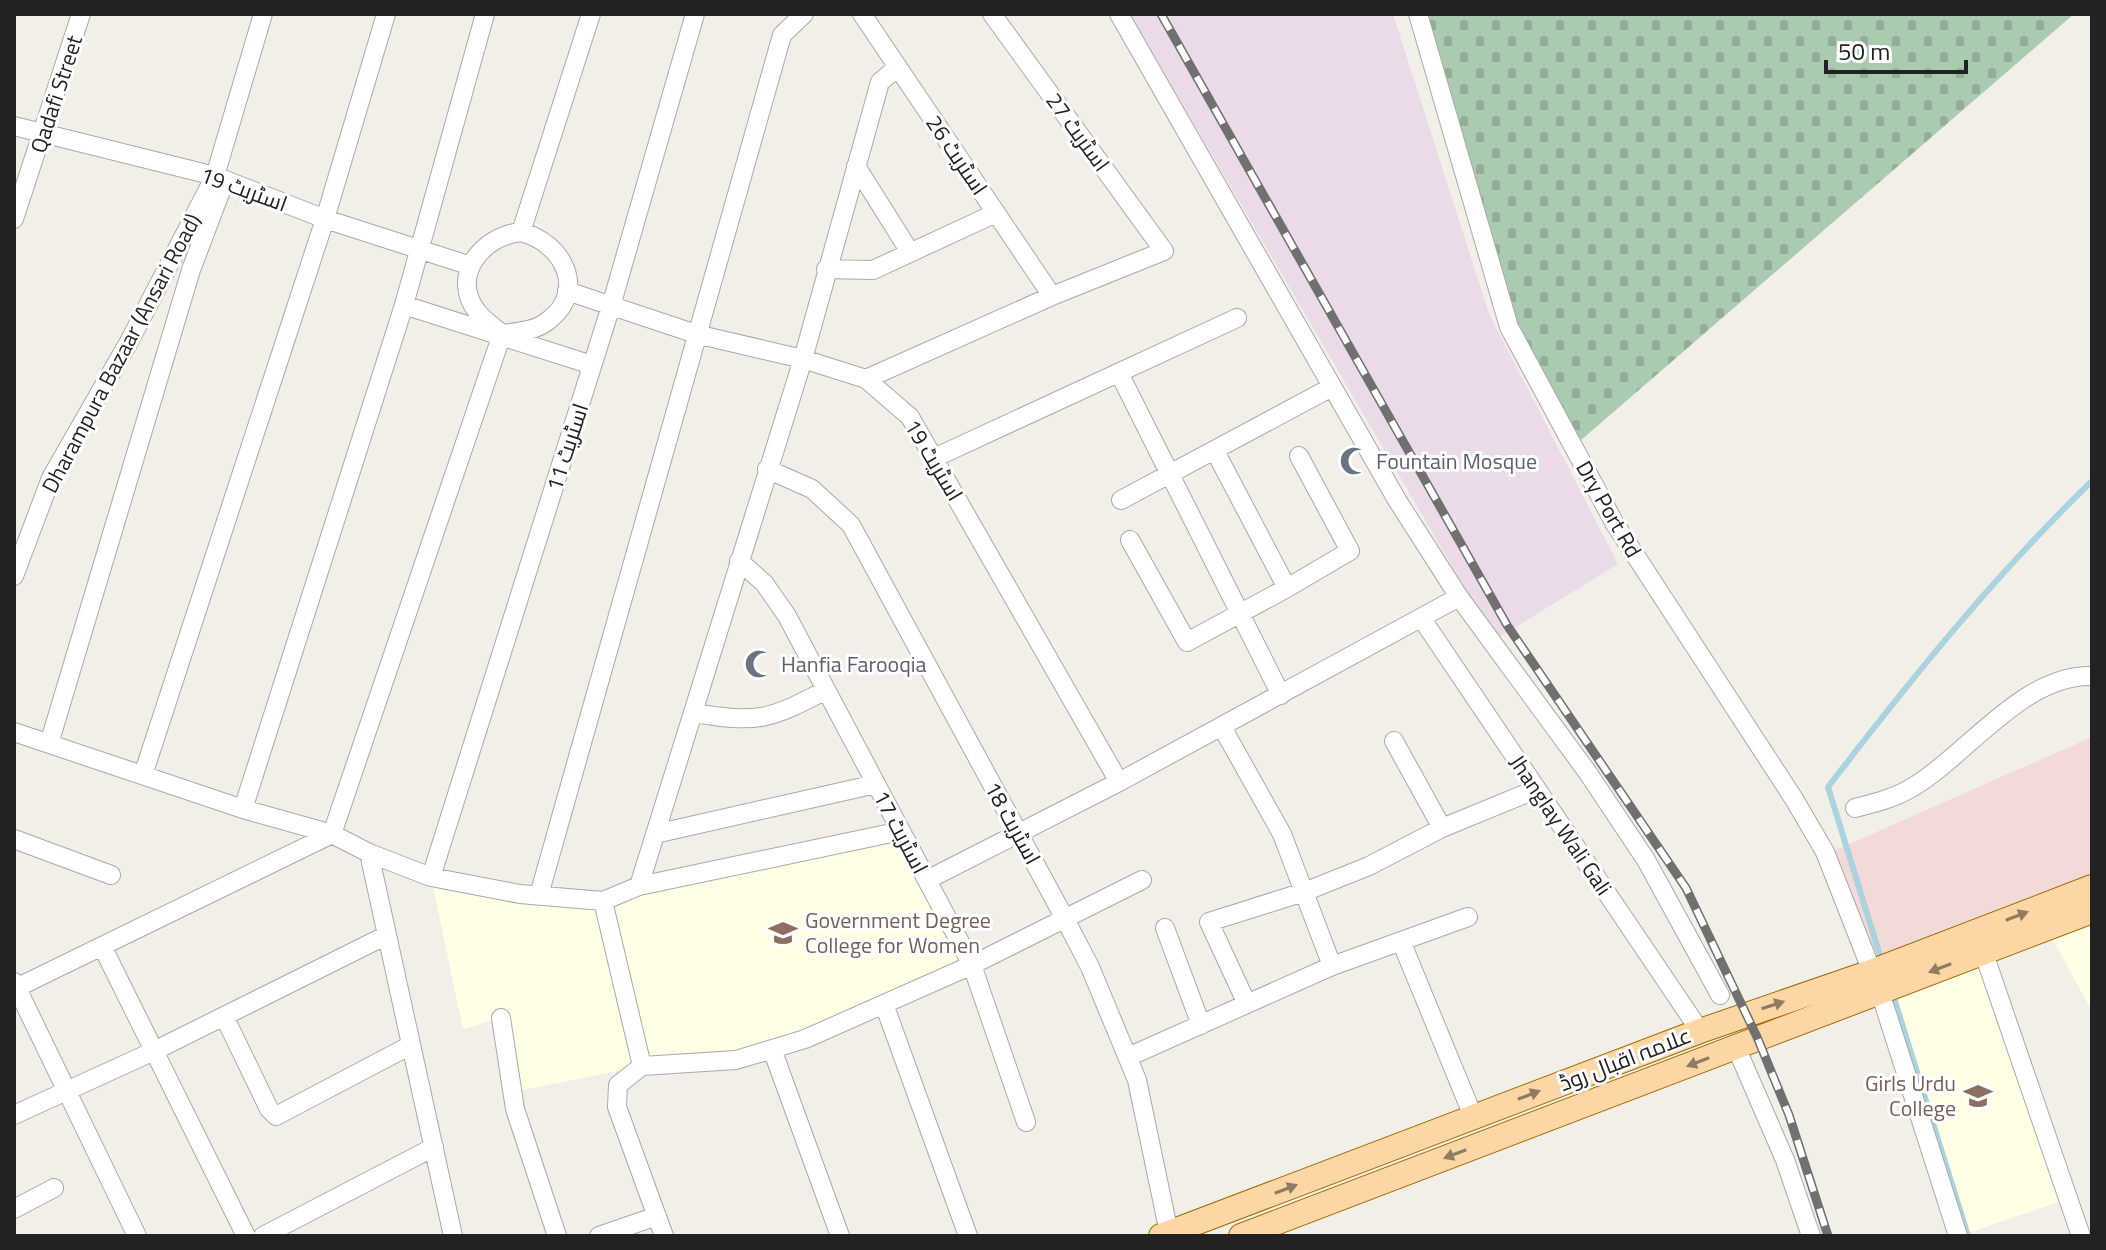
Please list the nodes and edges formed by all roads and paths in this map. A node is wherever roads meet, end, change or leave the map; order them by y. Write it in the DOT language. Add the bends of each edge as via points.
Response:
graph roads {
  1 [pos="81,14"];
  2 [pos="263,14"];
  3 [pos="386,14"];
  4 [pos="485,14"];
  5 [pos="591,14"];
  6 [pos="695,14"];
  7 [pos="804,14"];
  8 [pos="862,14"];
  9 [pos="992,14"];
  10 [pos="1119,14"];
  11 [pos="1418,14"];
  12 [pos="898,67"];
  13 [pos="14,126"];
  14 [pos="44,133"];
  15 [pos="856,166"];
  16 [pos="220,178"];
  17 [pos="996,213"];
  18 [pos="14,219"];
  19 [pos="325,219"];
  20 [pos="521,232"];
  21 [pos="421,249"];
  22 [pos="910,252"];
  23 [pos="471,266"];
  24 [pos="826,269"];
  25 [pos="567,291"];
  26 [pos="1052,296"];
  27 [pos="404,305"];
  28 [pos="611,306"];
  29 [pos="1237,318"];
  30 [pos="502,334"];
  31 [pos="696,334"];
  32 [pos="803,359"];
  33 [pos="592,365"];
  34 [pos="1119,373"];
  35 [pos="866,379"];
  36 [pos="1332,387"];
  37 [pos="1215,451"];
  38 [pos="1299,456"];
  39 [pos="934,458"];
  40 [pos="767,469"];
  41 [pos="1170,474"];
  42 [pos="1121,500"];
  43 [pos="1130,540"];
  44 [pos="739,561"];
  45 [pos="14,576"];
  46 [pos="1287,588"];
  47 [pos="1459,597"];
  48 [pos="1241,614"];
  49 [pos="1422,619"];
  50 [pos="2092,676"];
  51 [pos="826,690"];
  52 [pos="1281,695"];
  53 [pos="693,713"];
  54 [pos="1222,727"];
  55 [pos="14,732"];
  56 [pos="1394,741"];
  57 [pos="49,744"];
  58 [pos="143,775"];
  59 [pos="1119,782"];
  60 [pos="876,784"];
  61 [pos="1537,789"];
  62 [pos="1855,808"];
  63 [pos="243,809"];
  64 [pos="1442,828"];
  65 [pos="901,831"];
  66 [pos="1018,833"];
  67 [pos="332,834"];
  68 [pos="655,834"];
  69 [pos="14,839"];
  70 [pos="369,853"];
  71 [pos="111,875"];
  72 [pos="431,877"];
  73 [pos="927,880"];
  74 [pos="1142,880"];
  75 [pos="639,886"];
  76 [pos="2092,887"];
  77 [pos="1304,892"];
  78 [pos="539,895"];
  79 [pos="603,901"];
  80 [pos="2092,911"];
  81 [pos="1064,917"];
  82 [pos="1468,917"];
  83 [pos="1165,928"];
  84 [pos="387,935"];
  85 [pos="1401,941"];
  86 [pos="103,948"];
  87 [pos="1983,951"];
  88 [pos="972,965"];
  89 [pos="1332,966"];
  90 [pos="1875,982"];
  91 [pos="15,986"];
  92 [pos="1720,995"];
  93 [pos="884,1004"];
  94 [pos="1247,1004"];
  95 [pos="224,1016"];
  96 [pos="501,1018"];
  97 [pos="1201,1025"];
  98 [pos="1700,1031"];
  99 [pos="411,1045"];
  100 [pos="1736,1047"];
  101 [pos="772,1049"];
  102 [pos="154,1051"];
  103 [pos="1128,1057"];
  104 [pos="642,1066"];
  105 [pos="67,1093"];
  106 [pos="14,1115"];
  107 [pos="1473,1116"];
  108 [pos="1026,1122"];
  109 [pos="434,1147"];
  110 [pos="54,1188"];
  111 [pos="1244,1205"];
  112 [pos="14,1209"];
  113 [pos="657,1216"];
  114 [pos="1248,1233"];
  115 [pos="1165,1234"];
  116 [pos="137,1236"];
  117 [pos="246,1236"];
  118 [pos="263,1236"];
  119 [pos="453,1236"];
  120 [pos="557,1236"];
  121 [pos="599,1236"];
  122 [pos="664,1236"];
  123 [pos="840,1236"];
  124 [pos="968,1236"];
  125 [pos="1811,1236"];
  126 [pos="1958,1236"];
  127 [pos="2081,1236"];
  1 -- 14 [label="street, Qadafi Street"];
  2 -- 16 [label="street"];
  3 -- 19 [label="street"];
  4 -- 21 [label="street"];
  5 -- 20 [label="street"];
  6 -- 28 [label="street, اسٹریٹ 11"];
  7 -- 31 [label="street" via="782,35"];
  8 -- 12 [label="street, اسٹریٹ 26"];
  9 -- 26 [label="street, اسٹریٹ 27" via="1164,251"];
  10 -- 36 [label="street"];
  11 -- 90 [label="street, Dry Port Rd" via="1509,327 1615,524 1825,852"];
  12 -- 15 [label="street" via="880,82"];
  12 -- 17 [label="street, اسٹریٹ 26"];
  13 -- 14 [label="street, اسٹریٹ 19"];
  14 -- 16 [label="street, اسٹریٹ 19"];
  14 -- 18 [label="street, Qadafi Street"];
  15 -- 22 [label="street"];
  15 -- 24 [label="street"];
  16 -- 19 [label="street, اسٹریٹ 19"];
  16 -- 45 [label="street, Dharampura Bazaar (Ansari Road)" via="51,478"];
  16 -- 57 [label="street"];
  17 -- 22 [label="street"];
  17 -- 26 [label="street, اسٹریٹ 26"];
  19 -- 21 [label="street, اسٹریٹ 19"];
  19 -- 58 [label="street"];
  20 -- 23 [label="street" via="490,240"];
  20 -- 25 [label="street" via="544,241 562,258"];
  21 -- 23 [label="street, اسٹریٹ 19"];
  21 -- 27 [label="street"];
  22 -- 24 [label="street" via="873,270"];
  23 -- 30 [label="street" via="470,298 477,312"];
  24 -- 32 [label="street"];
  25 -- 28 [label="street, اسٹریٹ 19"];
  25 -- 30 [label="street" via="551,319 536,328"];
  26 -- 35 [label="street"];
  27 -- 30 [label="street"];
  27 -- 63 [label="street"];
  28 -- 31 [label="street, اسٹریٹ 19"];
  28 -- 33 [label="street, اسٹریٹ 11"];
  29 -- 34 [label="street"];
  30 -- 33 [label="street"];
  30 -- 67 [label="street"];
  31 -- 32 [label="street, اسٹریٹ 19"];
  31 -- 78 [label="street"];
  32 -- 35 [label="street, اسٹریٹ 19"];
  32 -- 40 [label="street"];
  33 -- 72 [label="street, اسٹریٹ 11"];
  34 -- 39 [label="street"];
  34 -- 41 [label="street"];
  35 -- 39 [label="street, اسٹریٹ 19" via="910,417"];
  36 -- 37 [label="street"];
  36 -- 47 [label="street"];
  37 -- 41 [label="street"];
  37 -- 46 [label="street"];
  38 -- 46 [label="street" via="1350,551"];
  39 -- 59 [label="street, اسٹریٹ 19"];
  40 -- 44 [label="street"];
  40 -- 66 [label="street, اسٹریٹ 18" via="812,489 851,525"];
  41 -- 42 [label="street"];
  41 -- 48 [label="street"];
  43 -- 48 [label="street" via="1187,642"];
  44 -- 51 [label="street, اسٹریٹ 17" via="764,583"];
  44 -- 53 [label="street"];
  46 -- 48 [label="street"];
  47 -- 49 [label="street"];
  47 -- 92 [label="street" via="1646,860"];
  48 -- 52 [label="street"];
  49 -- 52 [label="street"];
  49 -- 61 [label="street, Jhanglay Wali Gali"];
  50 -- 62 [label="street" via="2057,682 1998,718 1914,787"];
  51 -- 53 [label="street" via="771,717 744,721"];
  51 -- 60 [label="street, اسٹریٹ 17"];
  52 -- 54 [label="street"];
  53 -- 68 [label="street"];
  54 -- 59 [label="street"];
  54 -- 77 [label="street" via="1282,834"];
  55 -- 57 [label="street"];
  56 -- 64 [label="street"];
  57 -- 58 [label="street"];
  58 -- 63 [label="street"];
  59 -- 66 [label="street"];
  60 -- 65 [label="street, اسٹریٹ 17"];
  60 -- 68 [label="street"];
  61 -- 64 [label="street"];
  61 -- 98 [label="street, Jhanglay Wali Gali"];
  63 -- 67 [label="street"];
  64 -- 77 [label="street"];
  65 -- 73 [label="street, اسٹریٹ 17"];
  65 -- 75 [label="street"];
  66 -- 73 [label="street"];
  66 -- 81 [label="street, اسٹریٹ 18"];
  67 -- 70 [label="street"];
  67 -- 86 [label="street"];
  68 -- 75 [label="street"];
  69 -- 71 [label="street"];
  70 -- 72 [label="street"];
  70 -- 84 [label="street"];
  72 -- 78 [label="street"];
  73 -- 88 [label="street, اسٹریٹ 17"];
  74 -- 81 [label="street"];
  75 -- 79 [label="street"];
  90 -- 76 [label="main road, علامہ اقبال روڈ, one-way"];
  77 -- 89 [label="street"];
  77 -- 94 [label="street" via="1209,922"];
  78 -- 79 [label="street"];
  79 -- 104 [label="street"];
  80 -- 87 [label="main road, علامہ اقبال روڈ"];
  81 -- 88 [label="street"];
  81 -- 103 [label="street, اسٹریٹ 18"];
  82 -- 85 [label="street"];
  83 -- 97 [label="street"];
  84 -- 95 [label="street"];
  84 -- 99 [label="street"];
  85 -- 89 [label="street"];
  85 -- 107 [label="street"];
  86 -- 91 [label="street"];
  86 -- 102 [label="street"];
  87 -- 90 [label="main road, علامہ اقبال روڈ, one-way"];
  87 -- 127 [label="street"];
  88 -- 93 [label="street"];
  88 -- 108 [label="street, اسٹریٹ 17"];
  89 -- 94 [label="street"];
  98 -- 90 [label="main road, علامہ اقبال روڈ, one-way"];
  90 -- 100 [label="main road, علامہ اقبال روڈ"];
  90 -- 126 [label="street, Dry Port Rd"];
  91 -- 105 [label="street"];
  93 -- 101 [label="street"];
  93 -- 124 [label="street"];
  94 -- 97 [label="street"];
  95 -- 99 [label="street" via="276,1116"];
  95 -- 102 [label="street"];
  96 -- 120 [label="street" via="515,1109"];
  97 -- 103 [label="street"];
  107 -- 98 [label="main road, علامہ اقبال روڈ, one-way"];
  99 -- 109 [label="street"];
  100 -- 114 [label="main road, علامہ اقبال روڈ, one-way"];
  100 -- 125 [label="street"];
  101 -- 104 [label="street" via="736,1060"];
  101 -- 123 [label="street"];
  102 -- 105 [label="street"];
  102 -- 117 [label="street"];
  103 -- 115 [label="street, اسٹریٹ 18" via="1137,1080"];
  104 -- 113 [label="street" via="618,1085 617,1107"];
  105 -- 106 [label="street"];
  105 -- 116 [label="street"];
  111 -- 107 [label="main road, علامہ اقبال روڈ, one-way"];
  109 -- 118 [label="street"];
  109 -- 119 [label="street"];
  110 -- 112 [label="street"];
  111 -- 114 [label="main road"];
  111 -- 115 [label="main road, علامہ اقبال روڈ"];
  113 -- 121 [label="street"];
  113 -- 122 [label="street"];
}
